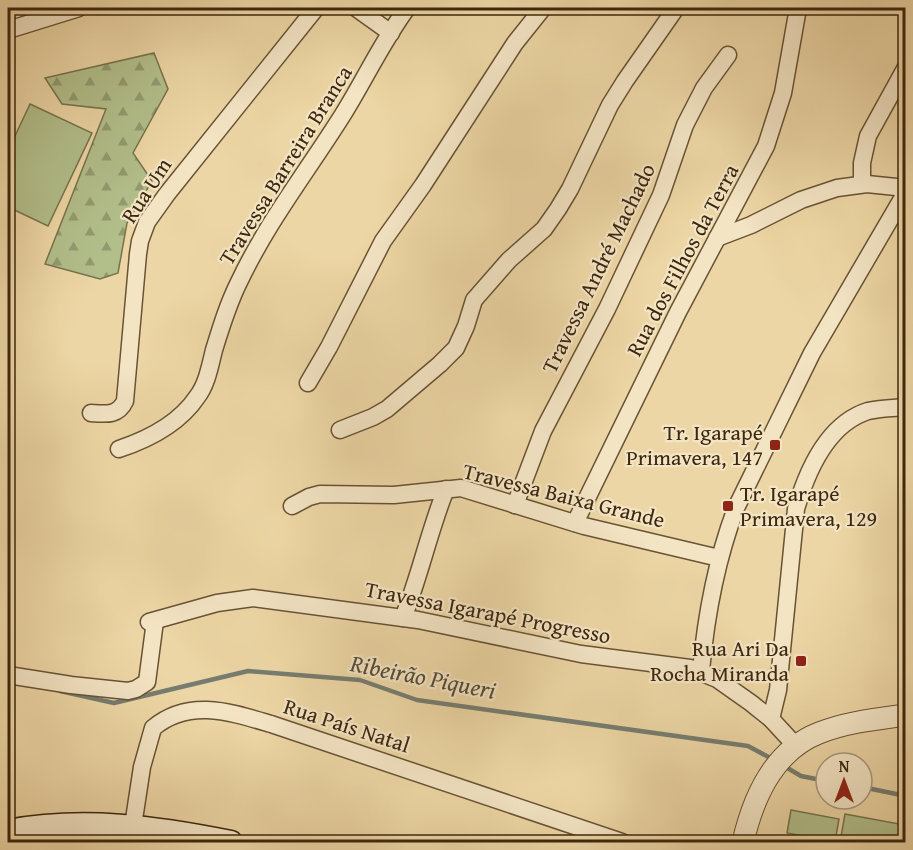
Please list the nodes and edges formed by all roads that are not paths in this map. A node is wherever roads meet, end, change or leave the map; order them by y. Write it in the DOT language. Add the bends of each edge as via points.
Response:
graph roads {
  1 [pos="80,8"];
  2 [pos="316,8"];
  3 [pos="356,8"];
  4 [pos="407,8"];
  5 [pos="543,8"];
  6 [pos="676,8"];
  7 [pos="798,8"];
  8 [pos="8,30"];
  9 [pos="391,33"];
  10 [pos="728,55"];
  11 [pos="906,67"];
  12 [pos="862,184"];
  13 [pos="906,190"];
  14 [pos="717,238"];
  15 [pos="308,383"];
  16 [pos="906,407"];
  17 [pos="91,413"];
  18 [pos="340,430"];
  19 [pos="119,449"];
  20 [pos="446,489"];
  21 [pos="515,505"];
  22 [pos="292,506"];
  23 [pos="575,523"];
  24 [pos="719,558"];
  25 [pos="403,618"];
  26 [pos="701,671"];
  27 [pos="8,675"];
  28 [pos="906,715"];
  29 [pos="771,719"];
  30 [pos="793,748"];
  31 [pos="133,826"];
  32 [pos="8,831"];
  33 [pos="231,843"];
  34 [pos="622,843"];
  35 [pos="743,843"];
  1 -- 8 [label="street"];
  2 -- 17 [label="street, Rua Um" via="147,222 138,254 125,401 115,413"];
  3 -- 9 [label="street"];
  4 -- 9 [label="street, Travessa Barreira Branca"];
  5 -- 15 [label="street" via="515,43 383,241"];
  6 -- 18 [label="street" via="615,97 558,209 544,229 509,260 474,300 456,348 387,409"];
  7 -- 14 [label="street, Rua dos Filhos da Terra" via="783,93 766,146"];
  9 -- 19 [label="street, Travessa Barreira Branca" via="343,114 277,211 247,266 231,298 198,397 160,431"];
  10 -- 21 [label="street, Travessa André Machado" via="704,88 685,125 661,195 543,431"];
  11 -- 12 [label="street" via="868,136"];
  12 -- 13 [label="street"];
  12 -- 14 [label="street" via="801,200"];
  13 -- 24 [label="street" via="800,378 736,508"];
  14 -- 23 [label="street, Rua dos Filhos da Terra"];
  16 -- 29 [label="street" via="870,411 851,418 838,428 804,483 796,509"];
  20 -- 21 [label="street, Travessa Baixa Grande" via="461,488"];
  20 -- 22 [label="street, Travessa Baixa Grande" via="394,495 320,494"];
  20 -- 25 [label="street"];
  21 -- 23 [label="street, Travessa Baixa Grande"];
  23 -- 24 [label="street, Travessa Baixa Grande"];
  24 -- 26 [label="street"];
  25 -- 26 [label="street, Travessa Igarapé Progresso" via="581,654"];
  25 -- 27 [label="street, Travessa Igarapé Progresso" via="252,598 216,603 152,621 147,682 136,689 71,685"];
  26 -- 29 [label="street, Travessa Igarapé Progresso"];
  28 -- 30 [label="street" via="820,732"];
  29 -- 30 [label="street, Travessa Igarapé Progresso"];
  30 -- 35 [label="street" via="766,777"];
  31 -- 32 [label="main road" via="40,825"];
  31 -- 33 [label="main road"];
  31 -- 34 [label="street, Rua País Natal" via="153,728 175,714 195,709 272,724"];
}
